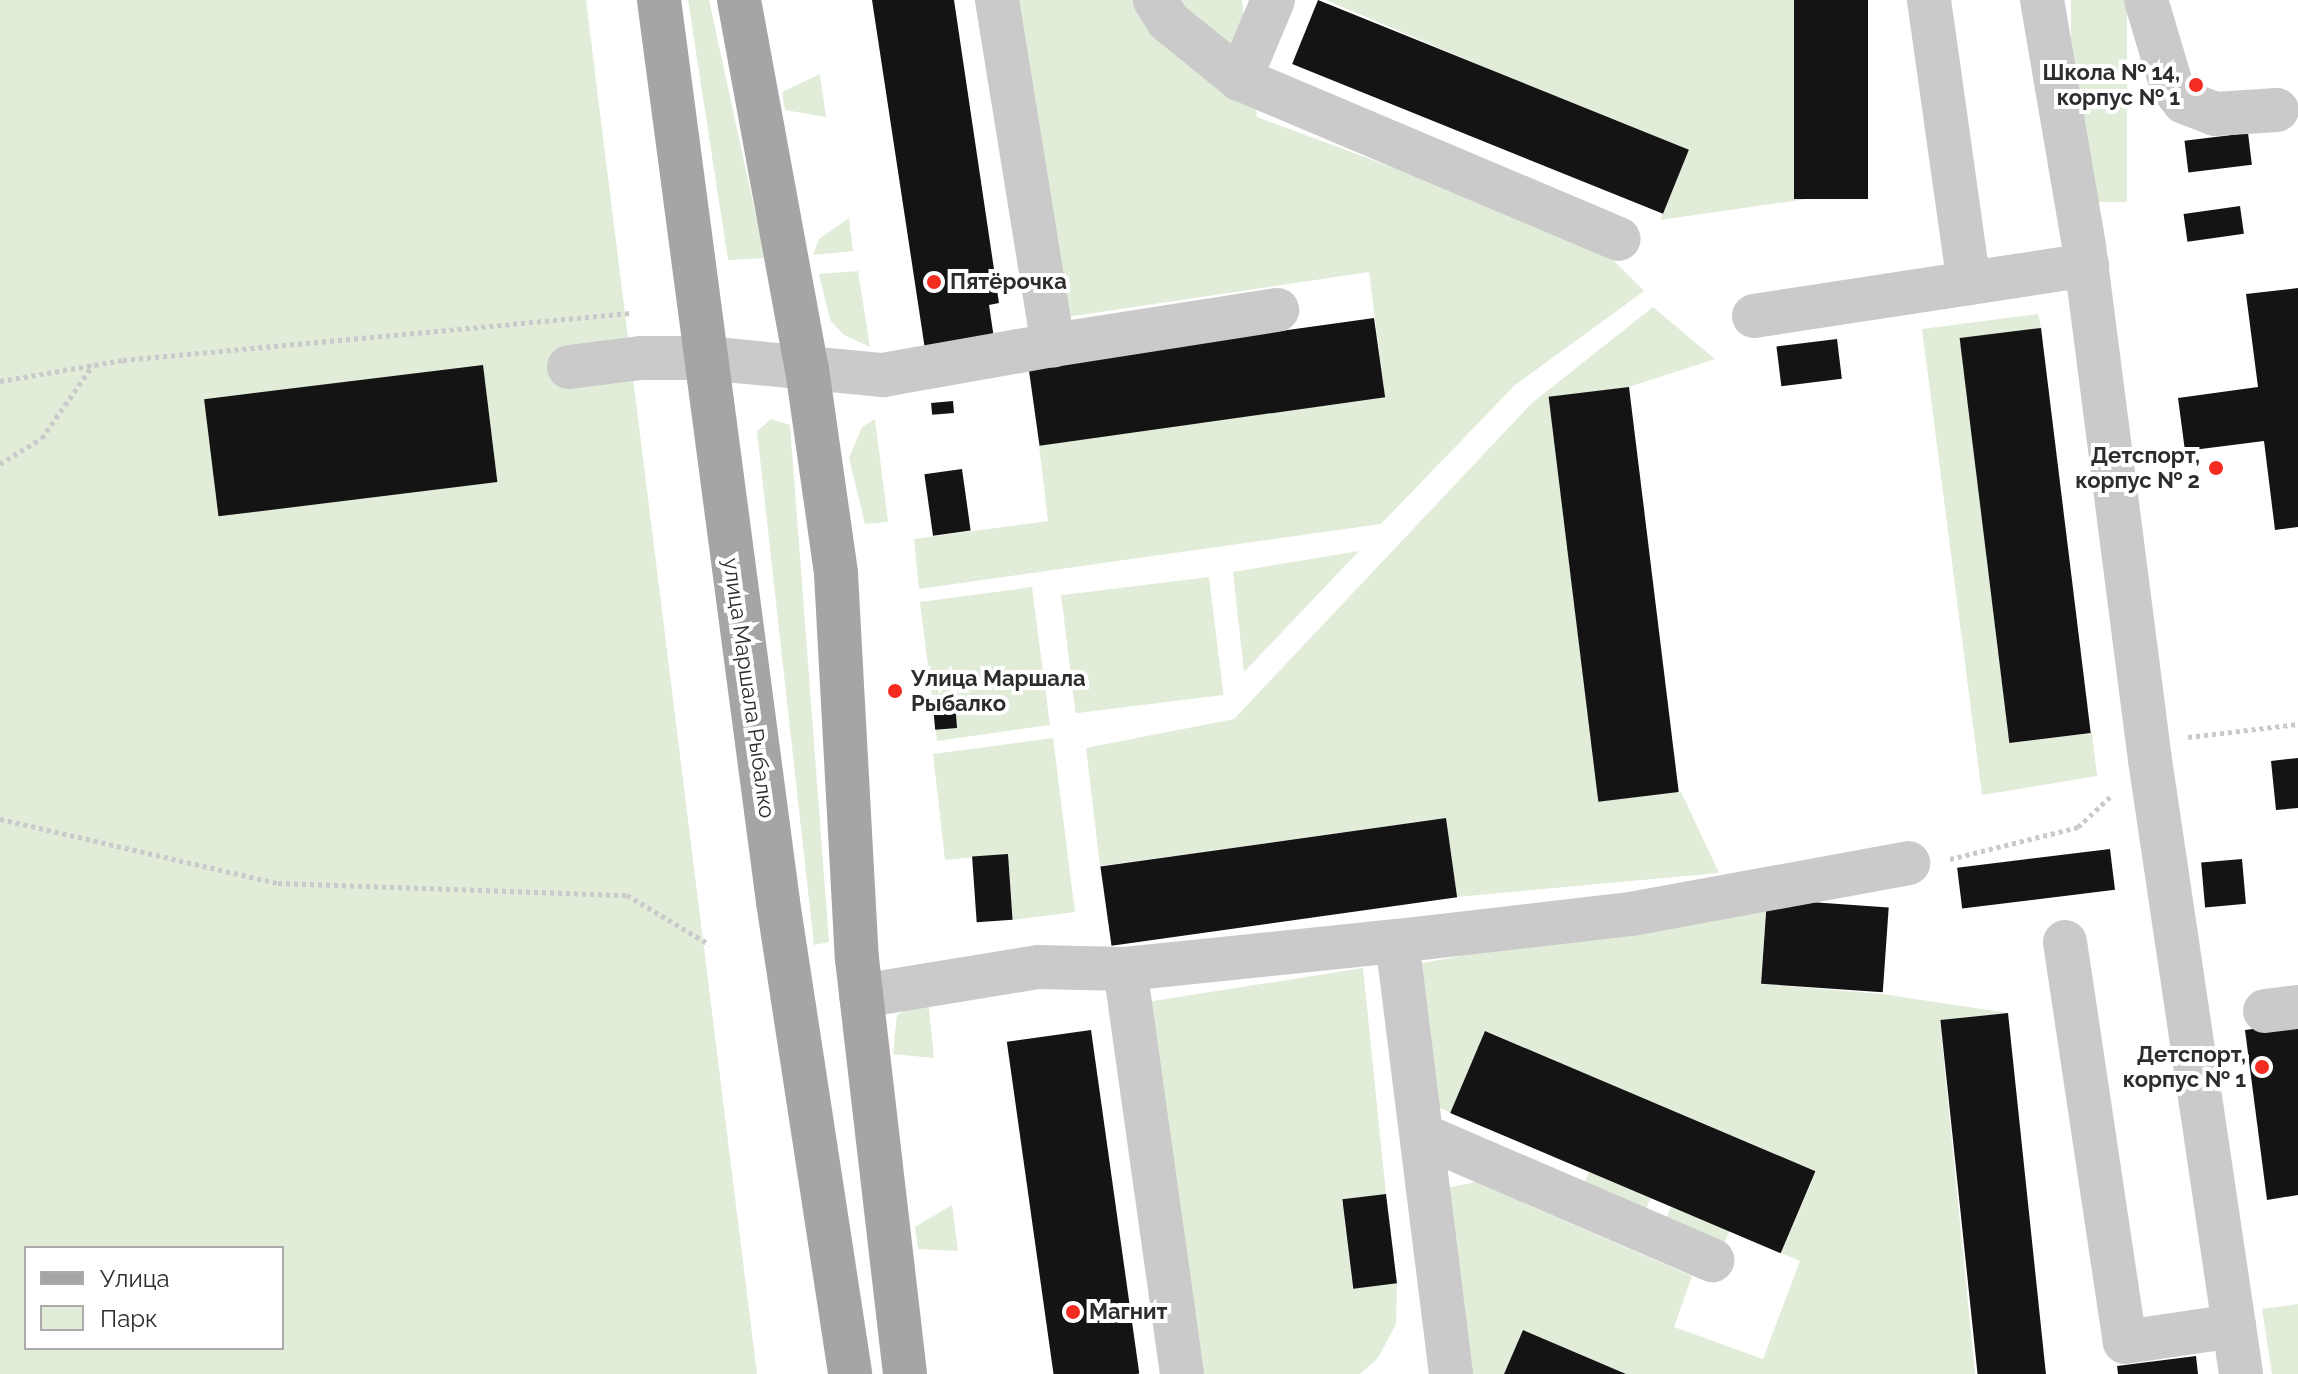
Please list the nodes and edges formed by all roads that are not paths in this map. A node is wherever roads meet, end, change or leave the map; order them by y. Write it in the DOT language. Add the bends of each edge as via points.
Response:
graph roads {
  1 [pos="659,0"];
  2 [pos="739,0"];
  3 [pos="997,0"];
  4 [pos="1155,0"];
  5 [pos="1273,0"];
  6 [pos="1929,0"];
  7 [pos="2042,0"];
  8 [pos="2146,0"];
  9 [pos="1240,79"];
  10 [pos="2277,110"];
  11 [pos="1619,239"];
  12 [pos="2087,265"];
  13 [pos="1969,283"];
  14 [pos="1277,310"];
  15 [pos="1754,316"];
  16 [pos="1053,345"];
  17 [pos="705,358"];
  18 [pos="569,367"];
  19 [pos="807,369"];
  20 [pos="1908,863"];
  21 [pos="1397,941"];
  22 [pos="2065,942"];
  23 [pos="1125,969"];
  24 [pos="861,996"];
  25 [pos="1424,1136"];
  26 [pos="1712,1260"];
  27 [pos="2234,1326"];
  28 [pos="850,1374"];
  29 [pos="905,1374"];
  30 [pos="1182,1374"];
  31 [pos="1451,1374"];
  32 [pos="2241,1374"];
  1 -- 17 [label="main road, улица Маршала Рыбалко"];
  2 -- 19 [label="main road"];
  3 -- 16 [label="street"];
  4 -- 9 [label="street" via="1168,21"];
  5 -- 9 [label="street"];
  6 -- 13 [label="street"];
  7 -- 12 [label="street"];
  8 -- 10 [label="street" via="2172,87 2184,102 2215,114"];
  9 -- 11 [label="street"];
  12 -- 13 [label="street"];
  12 -- 27 [label="street" via="2150,760"];
  13 -- 15 [label="street"];
  14 -- 16 [label="street"];
  16 -- 19 [label="street" via="883,375"];
  17 -- 18 [label="street" via="640,358"];
  17 -- 19 [label="street"];
  17 -- 28 [label="main road, улица Маршала Рыбалко" via="778,902"];
  19 -- 24 [label="main road" via="836,574"];
  20 -- 21 [label="street" via="1631,914"];
  21 -- 23 [label="street"];
  21 -- 25 [label="street"];
  22 -- 27 [label="street" via="2125,1342"];
  23 -- 24 [label="street" via="1039,967"];
  23 -- 30 [label="street"];
  24 -- 29 [label="main road"];
  25 -- 26 [label="street"];
  25 -- 31 [label="street"];
  27 -- 32 [label="street"];
}
